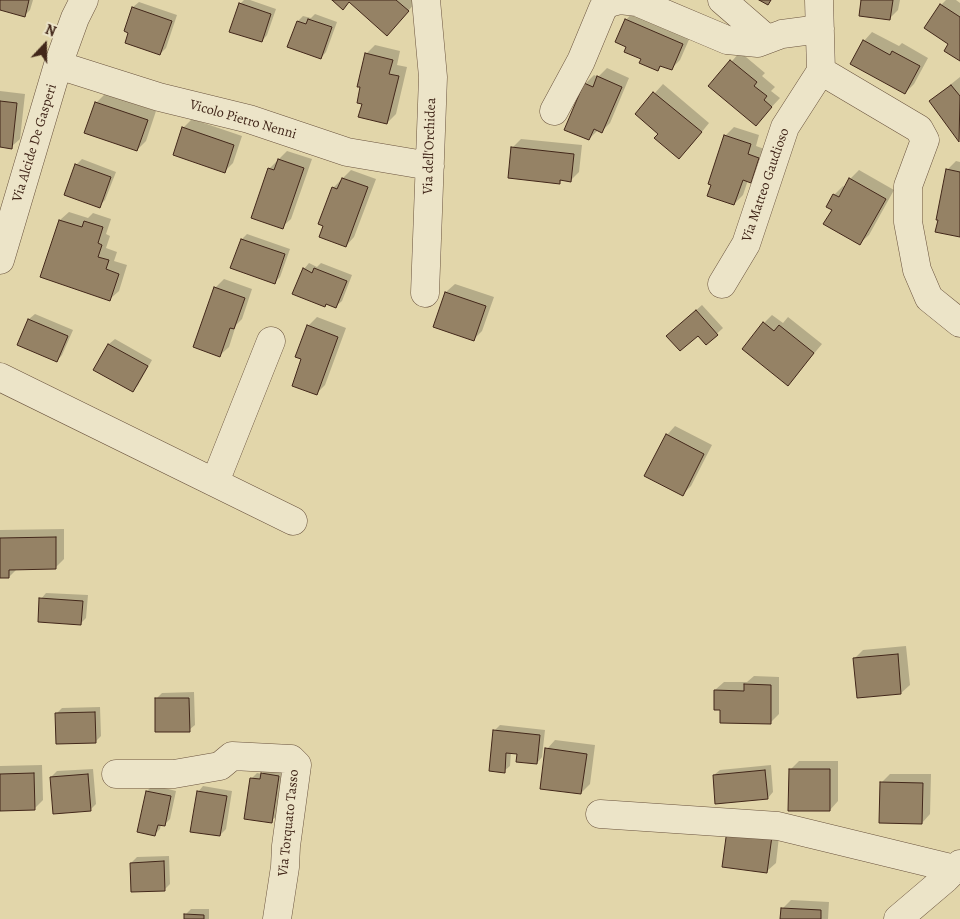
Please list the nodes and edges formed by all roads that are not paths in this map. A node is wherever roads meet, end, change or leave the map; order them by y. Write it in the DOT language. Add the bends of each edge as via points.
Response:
graph roads {
  1 [pos="84,0"];
  2 [pos="426,0"];
  3 [pos="722,0"];
  4 [pos="819,0"];
  5 [pos="820,29"];
  6 [pos="767,39"];
  7 [pos="58,65"];
  8 [pos="821,71"];
  9 [pos="554,111"];
  10 [pos="430,166"];
  11 [pos="0,260"];
  12 [pos="722,284"];
  13 [pos="425,293"];
  14 [pos="960,323"];
  15 [pos="271,341"];
  16 [pos="0,377"];
  17 [pos="215,482"];
  18 [pos="293,521"];
  19 [pos="116,774"];
  20 [pos="600,814"];
  21 [pos="958,866"];
  22 [pos="277,919"];
  23 [pos="898,919"];
  1 -- 7 [label="street, Via Alcide De Gasperi"];
  2 -- 10 [label="street, Via dell'Orchidea" via="433,77"];
  3 -- 6 [label="street"];
  4 -- 5 [label="street"];
  5 -- 6 [label="street"];
  5 -- 8 [label="street"];
  6 -- 9 [label="street" via="758,43 727,40 637,2 620,0 609,3 603,8 581,61"];
  7 -- 10 [label="street, Vicolo Pietro Nenni" via="158,97 249,119 348,152"];
  7 -- 11 [label="street, Via Alcide De Gasperi"];
  8 -- 12 [label="street, Via Matteo Gaudioso" via="785,127 746,244"];
  8 -- 14 [label="street" via="919,129 925,140 908,186 908,222 917,270 929,298"];
  10 -- 13 [label="street, Via dell'Orchidea"];
  15 -- 17 [label="street"];
  16 -- 17 [label="street"];
  17 -- 18 [label="street"];
  19 -- 22 [label="street, Via Torquato Tasso" via="174,774 220,766 232,756 291,759 297,765"];
  20 -- 21 [label="street" via="778,826"];
  21 -- 23 [label="street"];
}
